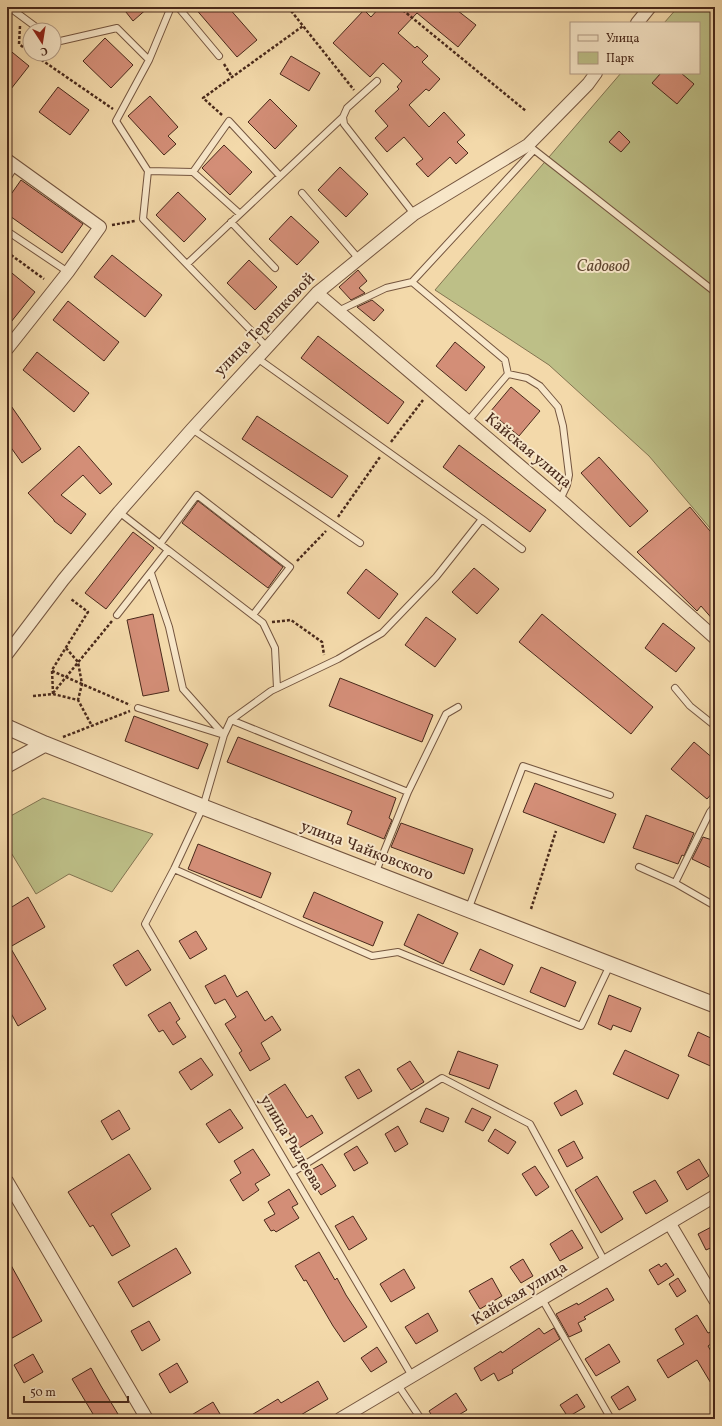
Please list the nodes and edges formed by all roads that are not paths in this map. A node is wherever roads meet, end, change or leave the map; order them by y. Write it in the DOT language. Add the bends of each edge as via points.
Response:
graph roads {
  1 [pos="9,7"];
  2 [pos="171,7"];
  3 [pos="178,7"];
  4 [pos="650,7"];
  5 [pos="29,22"];
  6 [pos="638,22"];
  7 [pos="62,41"];
  8 [pos="219,56"];
  9 [pos="149,60"];
  10 [pos="595,74"];
  11 [pos="377,81"];
  12 [pos="343,117"];
  13 [pos="531,148"];
  14 [pos="11,163"];
  15 [pos="148,171"];
  16 [pos="193,172"];
  17 [pos="280,176"];
  18 [pos="7,179"];
  19 [pos="302,193"];
  20 [pos="240,214"];
  21 [pos="414,214"];
  22 [pos="231,222"];
  23 [pos="7,231"];
  24 [pos="359,259"];
  25 [pos="187,264"];
  26 [pos="275,268"];
  27 [pos="68,272"];
  28 [pos="412,282"];
  29 [pos="715,292"];
  30 [pos="317,293"];
  31 [pos="338,311"];
  32 [pos="267,347"];
  33 [pos="7,349"];
  34 [pos="257,358"];
  35 [pos="508,374"];
  36 [pos="468,421"];
  37 [pos="192,429"];
  38 [pos="560,500"];
  39 [pos="119,512"];
  40 [pos="482,520"];
  41 [pos="360,543"];
  42 [pos="160,544"];
  43 [pos="522,549"];
  44 [pos="168,550"];
  45 [pos="151,573"];
  46 [pos="117,615"];
  47 [pos="253,615"];
  48 [pos="715,638"];
  49 [pos="7,654"];
  50 [pos="277,688"];
  51 [pos="675,688"];
  52 [pos="138,708"];
  53 [pos="458,708"];
  54 [pos="231,720"];
  55 [pos="715,726"];
  56 [pos="7,727"];
  57 [pos="224,735"];
  58 [pos="45,744"];
  59 [pos="7,765"];
  60 [pos="408,792"];
  61 [pos="610,795"];
  62 [pos="715,806"];
  63 [pos="203,807"];
  64 [pos="639,867"];
  65 [pos="174,869"];
  66 [pos="375,874"];
  67 [pos="675,883"];
  68 [pos="715,906"];
  69 [pos="468,910"];
  70 [pos="610,965"];
  71 [pos="715,1005"];
  72 [pos="293,1172"];
  73 [pos="9,1187"];
  74 [pos="715,1196"];
  75 [pos="670,1224"];
  76 [pos="605,1262"];
  77 [pos="542,1299"];
  78 [pos="715,1300"];
  79 [pos="412,1376"];
  80 [pos="398,1385"];
  81 [pos="147,1419"];
  82 [pos="340,1419"];
  83 [pos="421,1419"];
  84 [pos="611,1419"];
  1 -- 5 [label="lane"];
  2 -- 9 [label="lane"];
  3 -- 8 [label="lane"];
  4 -- 6 [label="street"];
  7 -- 9 [label="lane" via="117,28"];
  9 -- 15 [label="lane" via="116,121"];
  10 -- 13 [label="street, улица Терешковой"];
  11 -- 12 [label="lane" via="347,108"];
  12 -- 17 [label="lane"];
  12 -- 21 [label="lane" via="344,124"];
  13 -- 21 [label="street, улица Терешковой"];
  13 -- 28 [label="lane"];
  13 -- 29 [label="lane"];
  14 -- 18 [label="lane"];
  14 -- 27 [label="street" via="100,227"];
  15 -- 16 [label="lane"];
  15 -- 25 [label="lane" via="143,219"];
  16 -- 17 [label="lane" via="229,121"];
  16 -- 20 [label="lane"];
  17 -- 20 [label="lane"];
  19 -- 24 [label="lane"];
  20 -- 22 [label="lane"];
  21 -- 24 [label="street, улица Терешковой"];
  22 -- 25 [label="lane"];
  22 -- 26 [label="lane"];
  23 -- 27 [label="lane"];
  24 -- 30 [label="street, улица Терешковой"];
  25 -- 32 [label="lane"];
  27 -- 33 [label="street"];
  28 -- 31 [label="lane" via="386,288"];
  28 -- 35 [label="lane" via="505,360"];
  30 -- 31 [label="street, Кайская улица"];
  30 -- 32 [label="street, улица Терешковой"];
  31 -- 36 [label="street, Кайская улица"];
  32 -- 34 [label="street, улица Терешковой"];
  34 -- 37 [label="street, улица Терешковой"];
  34 -- 40 [label="lane"];
  35 -- 36 [label="lane"];
  35 -- 38 [label="lane" via="528,378 540,386 558,407 569,475"];
  36 -- 38 [label="street, Кайская улица"];
  37 -- 39 [label="street, улица Терешковой"];
  37 -- 41 [label="lane"];
  38 -- 48 [label="street, Кайская улица"];
  39 -- 42 [label="lane"];
  39 -- 49 [label="street, улица Терешковой"];
  40 -- 43 [label="lane"];
  40 -- 50 [label="lane" via="436,577 382,633 325,666"];
  42 -- 44 [label="lane"];
  42 -- 47 [label="lane" via="197,495 290,567"];
  44 -- 45 [label="lane"];
  44 -- 47 [label="lane"];
  45 -- 46 [label="lane"];
  45 -- 57 [label="lane" via="169,627 183,689"];
  47 -- 50 [label="lane" via="263,623 275,648"];
  50 -- 54 [label="lane"];
  51 -- 55 [label="lane" via="690,706"];
  52 -- 57 [label="lane"];
  53 -- 60 [label="lane" via="446,714"];
  54 -- 57 [label="lane"];
  54 -- 60 [label="lane"];
  56 -- 58 [label="street, улица Чайковского"];
  57 -- 63 [label="lane"];
  58 -- 59 [label="street"];
  58 -- 63 [label="street, улица Чайковского"];
  60 -- 66 [label="lane"];
  61 -- 69 [label="lane" via="523,766"];
  62 -- 67 [label="lane"];
  63 -- 65 [label="lane"];
  63 -- 66 [label="street, улица Чайковского"];
  64 -- 67 [label="lane"];
  65 -- 70 [label="lane" via="372,956 398,952 581,1026"];
  65 -- 72 [label="lane, улица Рылеева" via="145,924"];
  66 -- 69 [label="street, улица Чайковского"];
  67 -- 68 [label="lane"];
  69 -- 70 [label="street, улица Чайковского"];
  70 -- 71 [label="street, улица Чайковского"];
  72 -- 76 [label="lane" via="442,1078 530,1124"];
  72 -- 79 [label="lane, улица Рылеева"];
  73 -- 81 [label="street"];
  74 -- 75 [label="street, Кайская улица"];
  75 -- 76 [label="street, Кайская улица"];
  75 -- 78 [label="street"];
  76 -- 77 [label="street, Кайская улица"];
  77 -- 79 [label="street, Кайская улица"];
  77 -- 84 [label="lane"];
  79 -- 80 [label="street, Кайская улица"];
  80 -- 82 [label="street, Кайская улица"];
  80 -- 83 [label="lane"];
}
